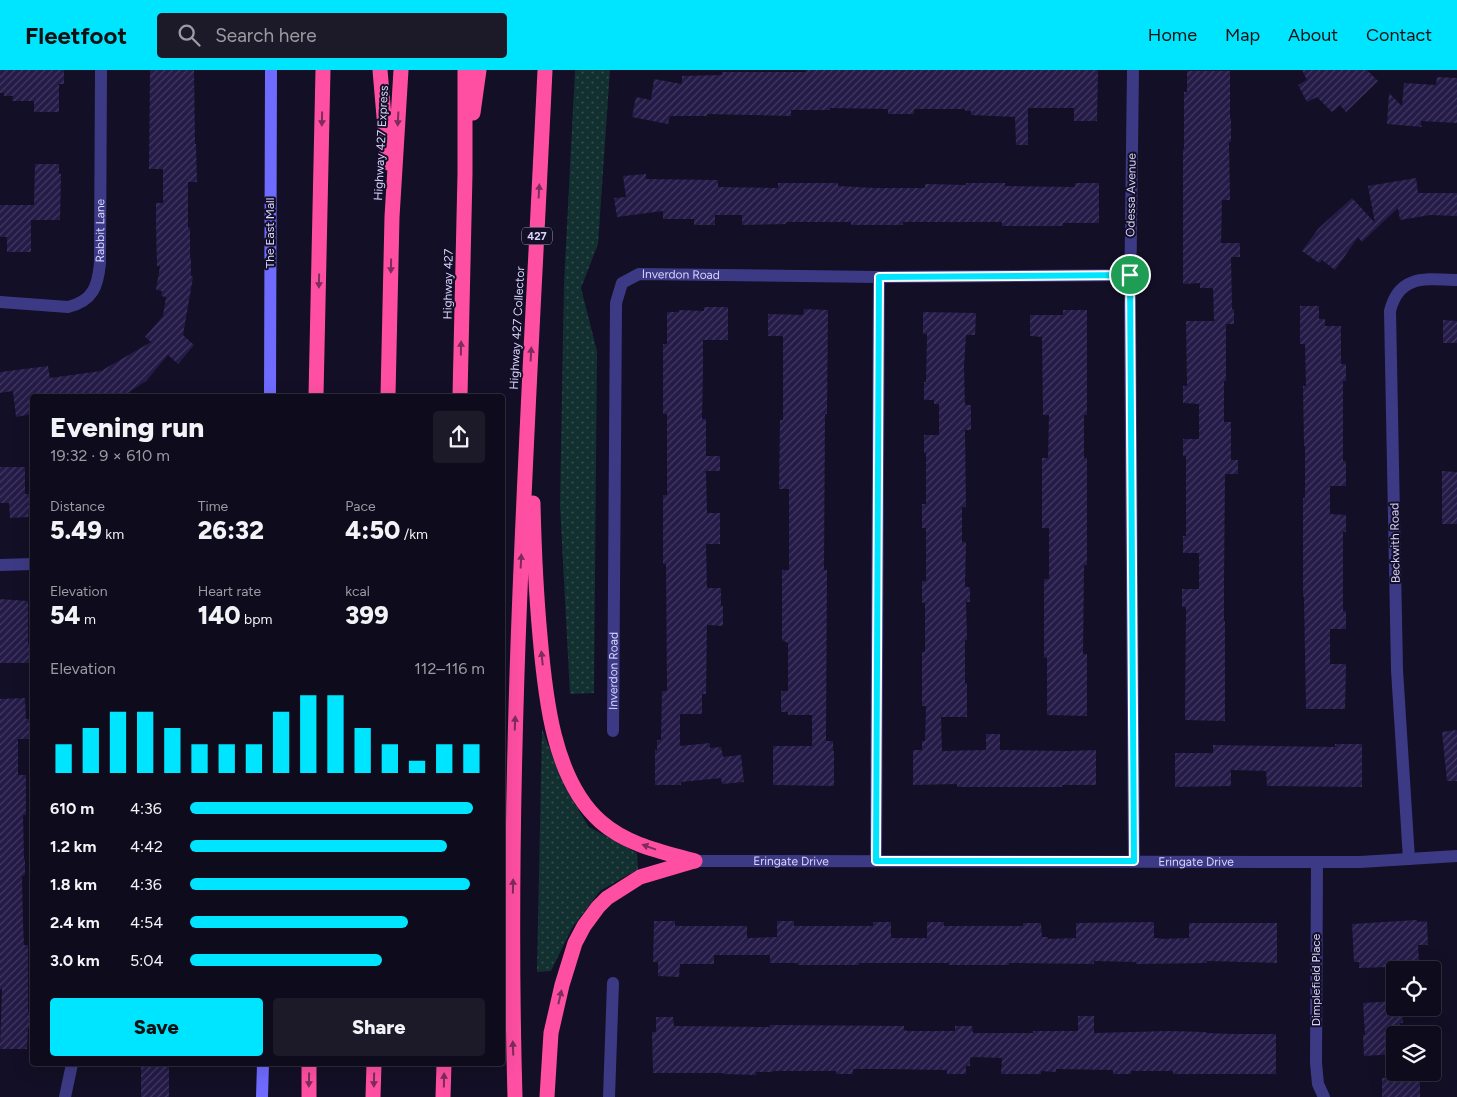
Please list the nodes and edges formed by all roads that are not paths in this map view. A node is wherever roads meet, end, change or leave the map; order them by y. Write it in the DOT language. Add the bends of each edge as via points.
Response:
graph roads {
  1 [pos="101,70"];
  2 [pos="271,70"];
  3 [pos="323,70"];
  4 [pos="380,70"];
  5 [pos="401,70"];
  6 [pos="465,70"];
  7 [pos="479,70"];
  8 [pos="545,70"];
  9 [pos="1133,70"];
  10 [pos="465,174"];
  11 [pos="392,217"];
  12 [pos="1130,275"];
  13 [pos="879,277"];
  14 [pos="1457,280"];
  15 [pos="0,302"];
  16 [pos="270,394"];
  17 [pos="316,394"];
  18 [pos="388,394"];
  19 [pos="460,394"];
  20 [pos="528,402"];
  21 [pos="30,564"];
  22 [pos="0,565"];
  23 [pos="613,731"];
  24 [pos="1457,856"];
  25 [pos="1409,859"];
  26 [pos="695,861"];
  27 [pos="876,861"];
  28 [pos="1134,861"];
  29 [pos="1317,862"];
  30 [pos="613,983"];
  31 [pos="72,1066"];
  32 [pos="263,1066"];
  33 [pos="309,1066"];
  34 [pos="374,1066"];
  35 [pos="444,1066"];
  36 [pos="65,1097"];
  37 [pos="262,1097"];
  38 [pos="309,1097"];
  39 [pos="373,1097"];
  40 [pos="443,1097"];
  41 [pos="515,1097"];
  42 [pos="548,1097"];
  43 [pos="610,1097"];
  44 [pos="1324,1097"];
  1 -- 15 [label="street, Rabbit Lane" via="100,263 97,283 91,295 68,307"];
  2 -- 16 [label="main road, The East Mall"];
  3 -- 17 [label="highway, one-way"];
  4 -- 11 [label="highway"];
  5 -- 11 [label="highway, Highway 427 Express, one-way"];
  6 -- 10 [label="highway"];
  7 -- 10 [label="highway"];
  20 -- 8 [label="highway, Highway 427 Collector / 427, one-way"];
  9 -- 12 [label="street, Odessa Avenue"];
  19 -- 10 [label="highway, Highway 427, one-way"];
  11 -- 18 [label="highway, one-way"];
  12 -- 13 [label="street, Inverdon Road"];
  12 -- 28 [label="street, Odessa Avenue"];
  13 -- 23 [label="street, Inverdon Road" via="639,274 622,283 616,303"];
  13 -- 27 [label="street"];
  14 -- 25 [label="street, Beckwith Road" via="1414,280 1403,286 1392,301 1390,311 1397,670"];
  26 -- 20 [label="highway, one-way" via="619,835 601,822 568,775 558,748 542,662 536,594"];
  41 -- 20 [label="highway, Highway 427 Collector / 427, one-way" via="515,737"];
  21 -- 22 [label="street"];
  24 -- 25 [label="street, Eringate Drive"];
  25 -- 29 [label="street, Eringate Drive"];
  26 -- 27 [label="street, Eringate Drive"];
  42 -- 26 [label="highway, one-way" via="551,1033 562,985 584,926 607,898 640,878"];
  27 -- 28 [label="street, Eringate Drive"];
  28 -- 29 [label="street, Eringate Drive"];
  29 -- 44 [label="street, Dimplefield Place" via="1316,1063 1318,1084"];
  30 -- 43 [label="street"];
  31 -- 36 [label="street"];
  32 -- 37 [label="main road"];
  33 -- 38 [label="highway, one-way"];
  34 -- 39 [label="highway, one-way"];
  40 -- 35 [label="highway, one-way"];
}
